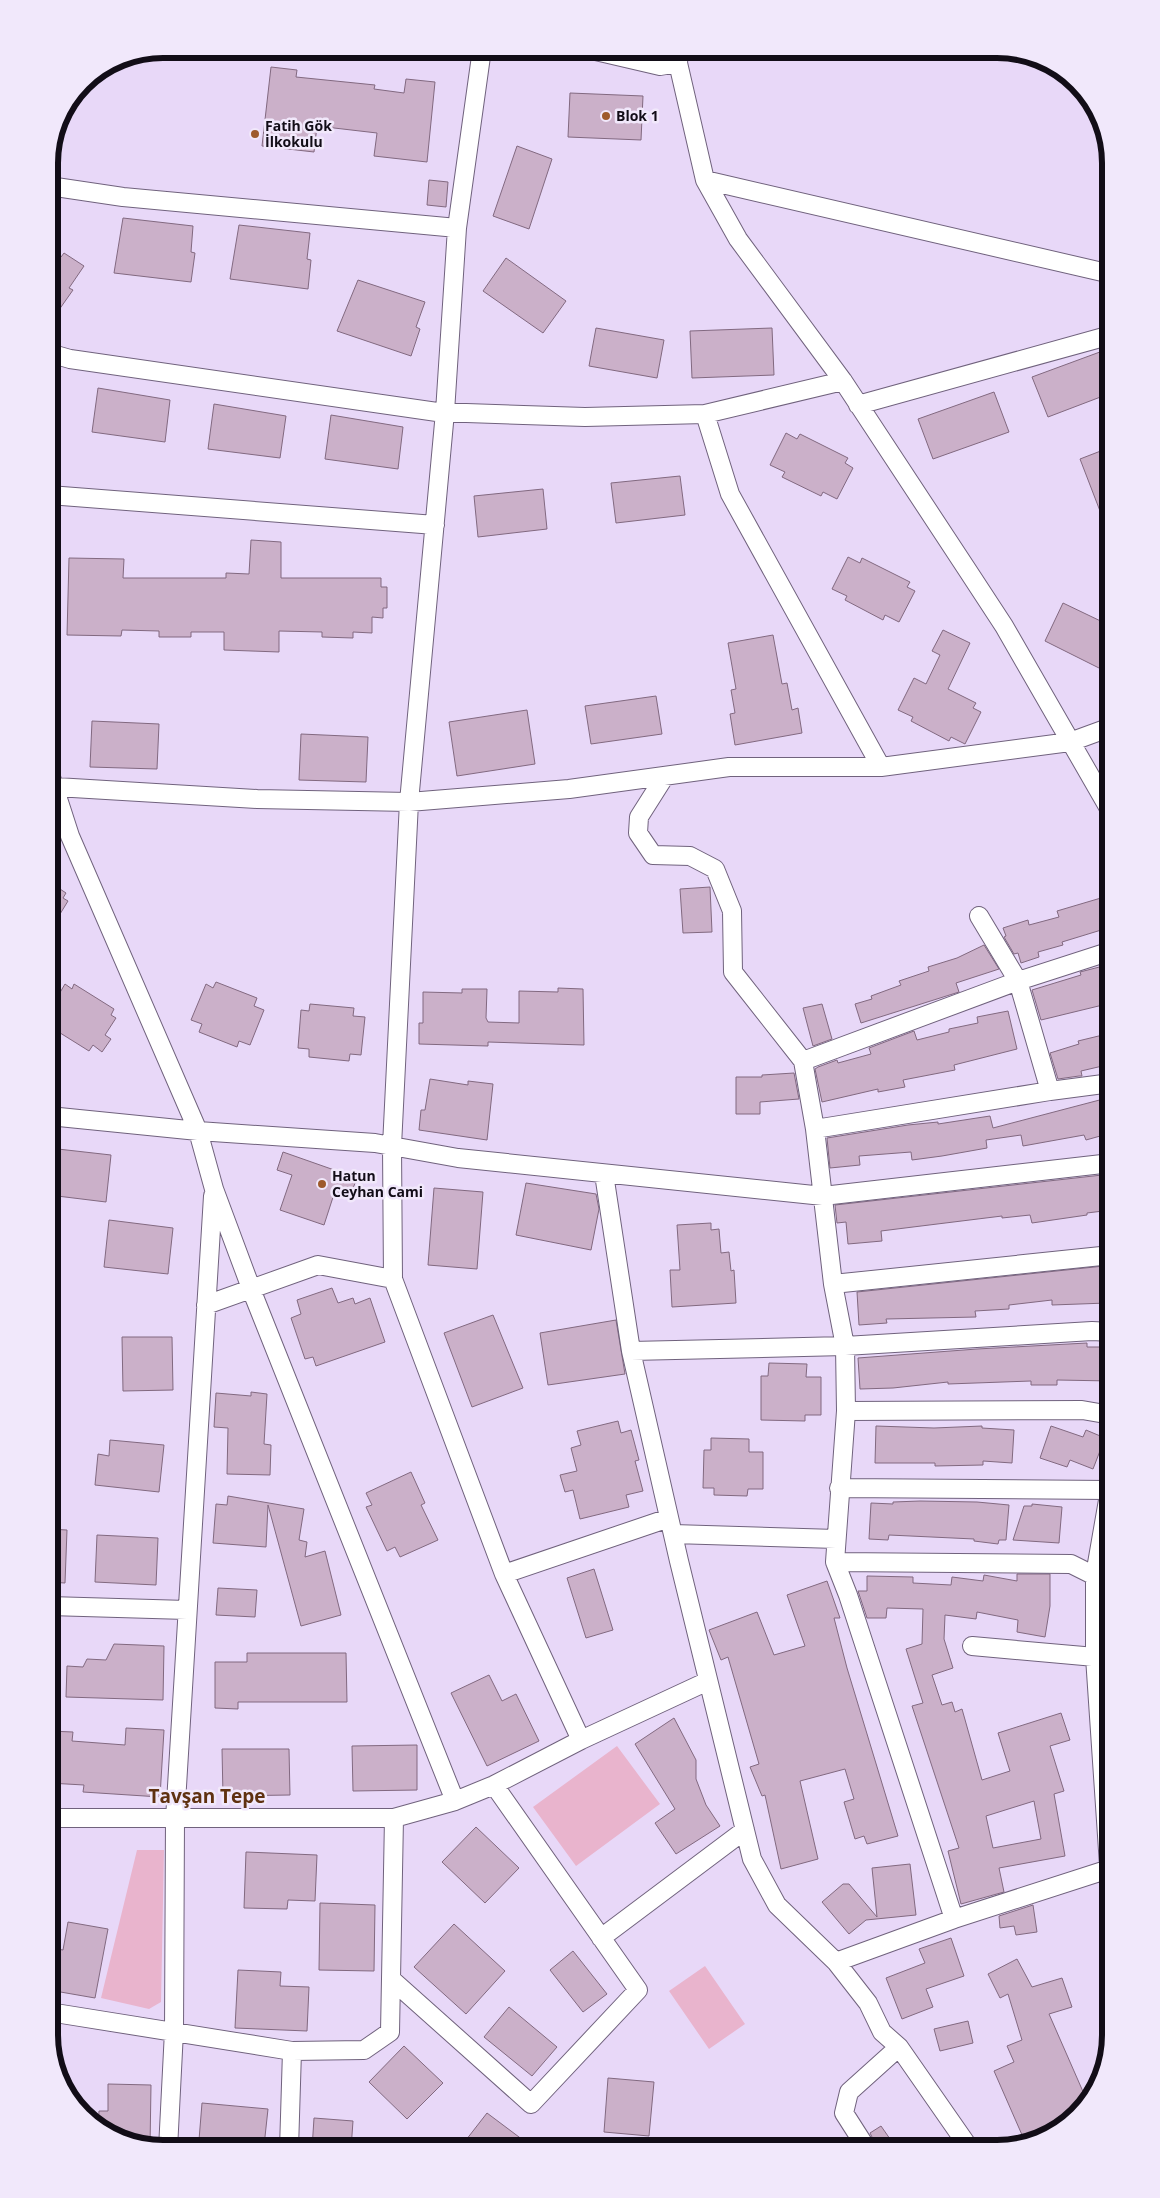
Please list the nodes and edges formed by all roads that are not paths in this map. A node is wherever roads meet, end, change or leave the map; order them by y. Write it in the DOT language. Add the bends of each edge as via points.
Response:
graph roads {
  1 [pos="481,58"];
  2 [pos="625,58"];
  3 [pos="675,58"];
  4 [pos="679,58"];
  5 [pos="705,180"];
  6 [pos="58,187"];
  7 [pos="457,228"];
  8 [pos="1102,272"];
  9 [pos="1102,337"];
  10 [pos="58,356"];
  11 [pos="843,381"];
  12 [pos="858,405"];
  13 [pos="446,412"];
  14 [pos="705,414"];
  15 [pos="58,496"];
  16 [pos="435,526"];
  17 [pos="1102,730"];
  18 [pos="1070,742"];
  19 [pos="881,767"];
  20 [pos="665,776"];
  21 [pos="58,787"];
  22 [pos="58,794"];
  23 [pos="1102,797"];
  24 [pos="409,802"];
  25 [pos="979,916"];
  26 [pos="1102,955"];
  27 [pos="1018,980"];
  28 [pos="803,1061"];
  29 [pos="1102,1084"];
  30 [pos="1050,1091"];
  31 [pos="58,1117"];
  32 [pos="815,1129"];
  33 [pos="198,1131"];
  34 [pos="392,1146"];
  35 [pos="1102,1164"];
  36 [pos="604,1174"];
  37 [pos="214,1189"];
  38 [pos="823,1196"];
  39 [pos="1102,1256"];
  40 [pos="394,1279"];
  41 [pos="833,1284"];
  42 [pos="251,1289"];
  43 [pos="206,1305"];
  44 [pos="1102,1332"];
  45 [pos="845,1346"];
  46 [pos="631,1351"];
  47 [pos="846,1411"];
  48 [pos="1102,1414"];
  49 [pos="1102,1487"];
  50 [pos="839,1488"];
  51 [pos="671,1526"];
  52 [pos="836,1539"];
  53 [pos="1102,1542"];
  54 [pos="835,1562"];
  55 [pos="504,1574"];
  56 [pos="1095,1575"];
  57 [pos="1102,1579"];
  58 [pos="58,1606"];
  59 [pos="187,1610"];
  60 [pos="972,1646"];
  61 [pos="1095,1657"];
  62 [pos="1102,1660"];
  63 [pos="708,1681"];
  64 [pos="581,1740"];
  65 [pos="1102,1763"];
  66 [pos="494,1785"];
  67 [pos="455,1801"];
  68 [pos="58,1818"];
  69 [pos="394,1818"];
  70 [pos="175,1819"];
  71 [pos="745,1830"];
  72 [pos="1102,1871"];
  73 [pos="954,1919"];
  74 [pos="602,1938"];
  75 [pos="836,1962"];
  76 [pos="391,1979"];
  77 [pos="58,2013"];
  78 [pos="174,2031"];
  79 [pos="898,2047"];
  80 [pos="292,2051"];
  81 [pos="168,2140"];
  82 [pos="289,2140"];
  83 [pos="861,2140"];
  84 [pos="964,2140"];
  1 -- 7 [label="street"];
  2 -- 3 [label="street" via="660,66"];
  4 -- 5 [label="street"];
  5 -- 8 [label="street"];
  5 -- 11 [label="street" via="738,239"];
  6 -- 7 [label="street"];
  7 -- 13 [label="street"];
  9 -- 12 [label="street"];
  10 -- 13 [label="street"];
  11 -- 12 [label="street"];
  11 -- 14 [label="street"];
  12 -- 18 [label="street" via="1004,626"];
  13 -- 14 [label="street" via="585,417"];
  13 -- 16 [label="street"];
  14 -- 19 [label="street" via="730,494"];
  15 -- 16 [label="street"];
  16 -- 24 [label="street"];
  17 -- 18 [label="street"];
  18 -- 19 [label="street"];
  18 -- 23 [label="street"];
  19 -- 20 [label="street" via="729,767"];
  20 -- 24 [label="street" via="569,789"];
  20 -- 28 [label="street" via="639,817 638,833 653,855 690,856 716,869 732,911 733,972"];
  21 -- 24 [label="street" via="257,799"];
  22 -- 33 [label="street" via="70,836"];
  24 -- 34 [label="street"];
  25 -- 27 [label="street"];
  26 -- 27 [label="street"];
  27 -- 28 [label="street"];
  27 -- 30 [label="street"];
  28 -- 32 [label="street"];
  29 -- 30 [label="street"];
  30 -- 32 [label="street"];
  31 -- 33 [label="street"];
  32 -- 38 [label="street"];
  33 -- 34 [label="street"];
  33 -- 37 [label="street"];
  34 -- 36 [label="street" via="458,1158"];
  34 -- 40 [label="street"];
  35 -- 38 [label="street"];
  36 -- 38 [label="street"];
  36 -- 46 [label="street"];
  37 -- 42 [label="street"];
  37 -- 43 [label="street"];
  38 -- 41 [label="street"];
  39 -- 41 [label="street"];
  40 -- 42 [label="street" via="318,1265"];
  40 -- 55 [label="street"];
  41 -- 45 [label="street"];
  42 -- 43 [label="street"];
  42 -- 67 [label="street"];
  43 -- 59 [label="street"];
  44 -- 45 [label="street"];
  45 -- 46 [label="street"];
  45 -- 47 [label="street"];
  46 -- 51 [label="street"];
  47 -- 48 [label="street" via="1082,1410"];
  47 -- 50 [label="street"];
  49 -- 50 [label="street"];
  50 -- 52 [label="street"];
  51 -- 52 [label="street"];
  51 -- 55 [label="street"];
  51 -- 63 [label="street"];
  52 -- 54 [label="street"];
  53 -- 56 [label="street"];
  54 -- 56 [label="street" via="1071,1564"];
  54 -- 73 [label="street"];
  55 -- 64 [label="street"];
  56 -- 57 [label="street"];
  56 -- 61 [label="street"];
  58 -- 59 [label="street"];
  59 -- 70 [label="street"];
  60 -- 61 [label="street"];
  61 -- 62 [label="street"];
  61 -- 65 [label="street"];
  63 -- 64 [label="street"];
  63 -- 71 [label="street"];
  64 -- 66 [label="street"];
  66 -- 67 [label="street"];
  66 -- 74 [label="street"];
  67 -- 69 [label="street"];
  68 -- 70 [label="street"];
  69 -- 70 [label="street"];
  69 -- 76 [label="street"];
  70 -- 78 [label="street"];
  71 -- 74 [label="street"];
  71 -- 75 [label="street" via="752,1859 777,1905"];
  72 -- 73 [label="street"];
  73 -- 75 [label="street"];
  74 -- 76 [label="street" via="638,1990 531,2104"];
  75 -- 79 [label="street" via="868,2003 882,2032"];
  76 -- 80 [label="street" via="390,2032 364,2050"];
  77 -- 78 [label="street"];
  78 -- 80 [label="street"];
  78 -- 81 [label="street"];
  79 -- 83 [label="street" via="849,2092 844,2113"];
  79 -- 84 [label="street"];
  80 -- 82 [label="street"];
}
